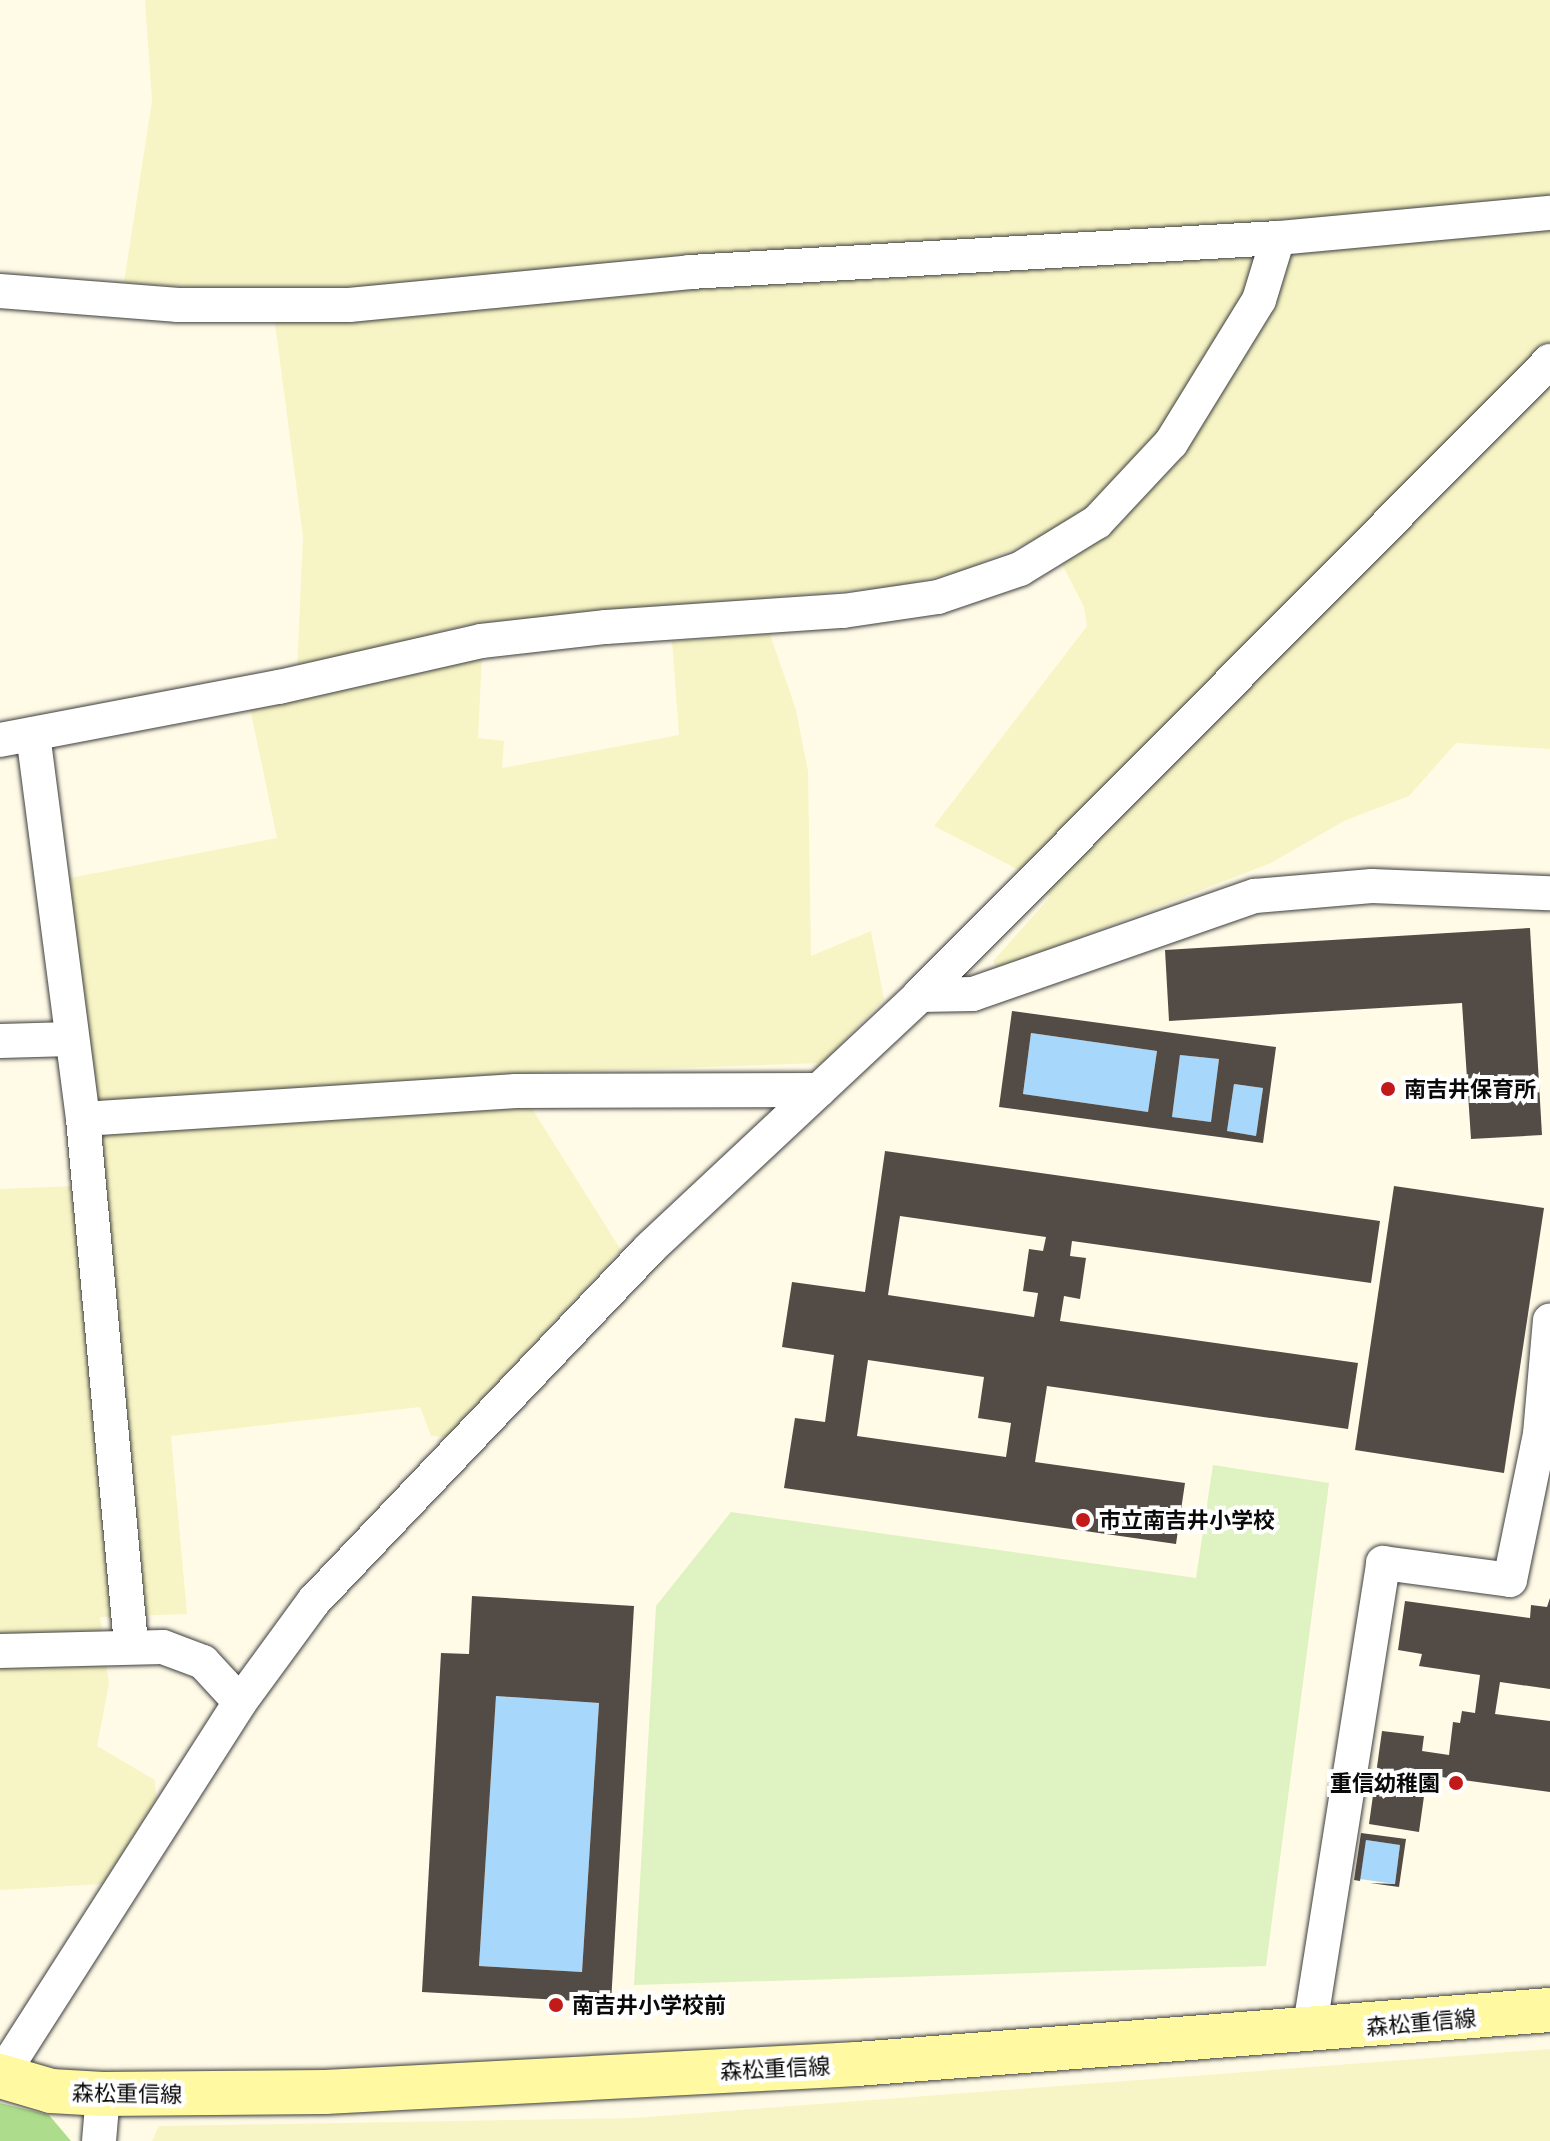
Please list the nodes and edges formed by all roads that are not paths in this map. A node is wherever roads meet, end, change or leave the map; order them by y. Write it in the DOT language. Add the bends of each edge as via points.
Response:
graph roads {
  1 [pos="1550,213"];
  2 [pos="1278,238"];
  3 [pos="0,291"];
  4 [pos="1550,361"];
  5 [pos="16,737"];
  6 [pos="1550,893"];
  7 [pos="920,995"];
  8 [pos="72,1039"];
  9 [pos="0,1041"];
  10 [pos="819,1090"];
  11 [pos="83,1119"];
  12 [pos="1550,1320"];
  13 [pos="1545,1432"];
  14 [pos="131,1644"];
  15 [pos="0,1651"];
  16 [pos="240,1702"];
  17 [pos="1550,2010"];
  18 [pos="1309,2032"];
  19 [pos="0,2074"];
  20 [pos="103,2094"];
  21 [pos="99,2141"];
  1 -- 2 [label="street"];
  2 -- 3 [label="street" via="690,272 349,305 178,305"];
  2 -- 5 [label="street" via="1259,300 1171,443 1097,522 1020,569 938,597 857,609 481,641"];
  4 -- 7 [label="street"];
  5 -- 8 [label="street"];
  6 -- 7 [label="street" via="1372,886 1255,896 973,994"];
  7 -- 10 [label="street"];
  8 -- 9 [label="street"];
  8 -- 11 [label="street"];
  10 -- 11 [label="street" via="516,1091"];
  10 -- 16 [label="street" via="649,1249 314,1601"];
  11 -- 14 [label="street"];
  12 -- 13 [label="street"];
  13 -- 18 [label="street" via="1510,1580 1383,1563"];
  14 -- 15 [label="street"];
  14 -- 16 [label="street" via="163,1647 203,1662"];
  16 -- 19 [label="street"];
  17 -- 18 [label="main road, 森松重信線"];
  18 -- 20 [label="main road, 森松重信線" via="403,2088"];
  19 -- 20 [label="main road, 森松重信線" via="51,2091"];
  20 -- 21 [label="street"];
}
